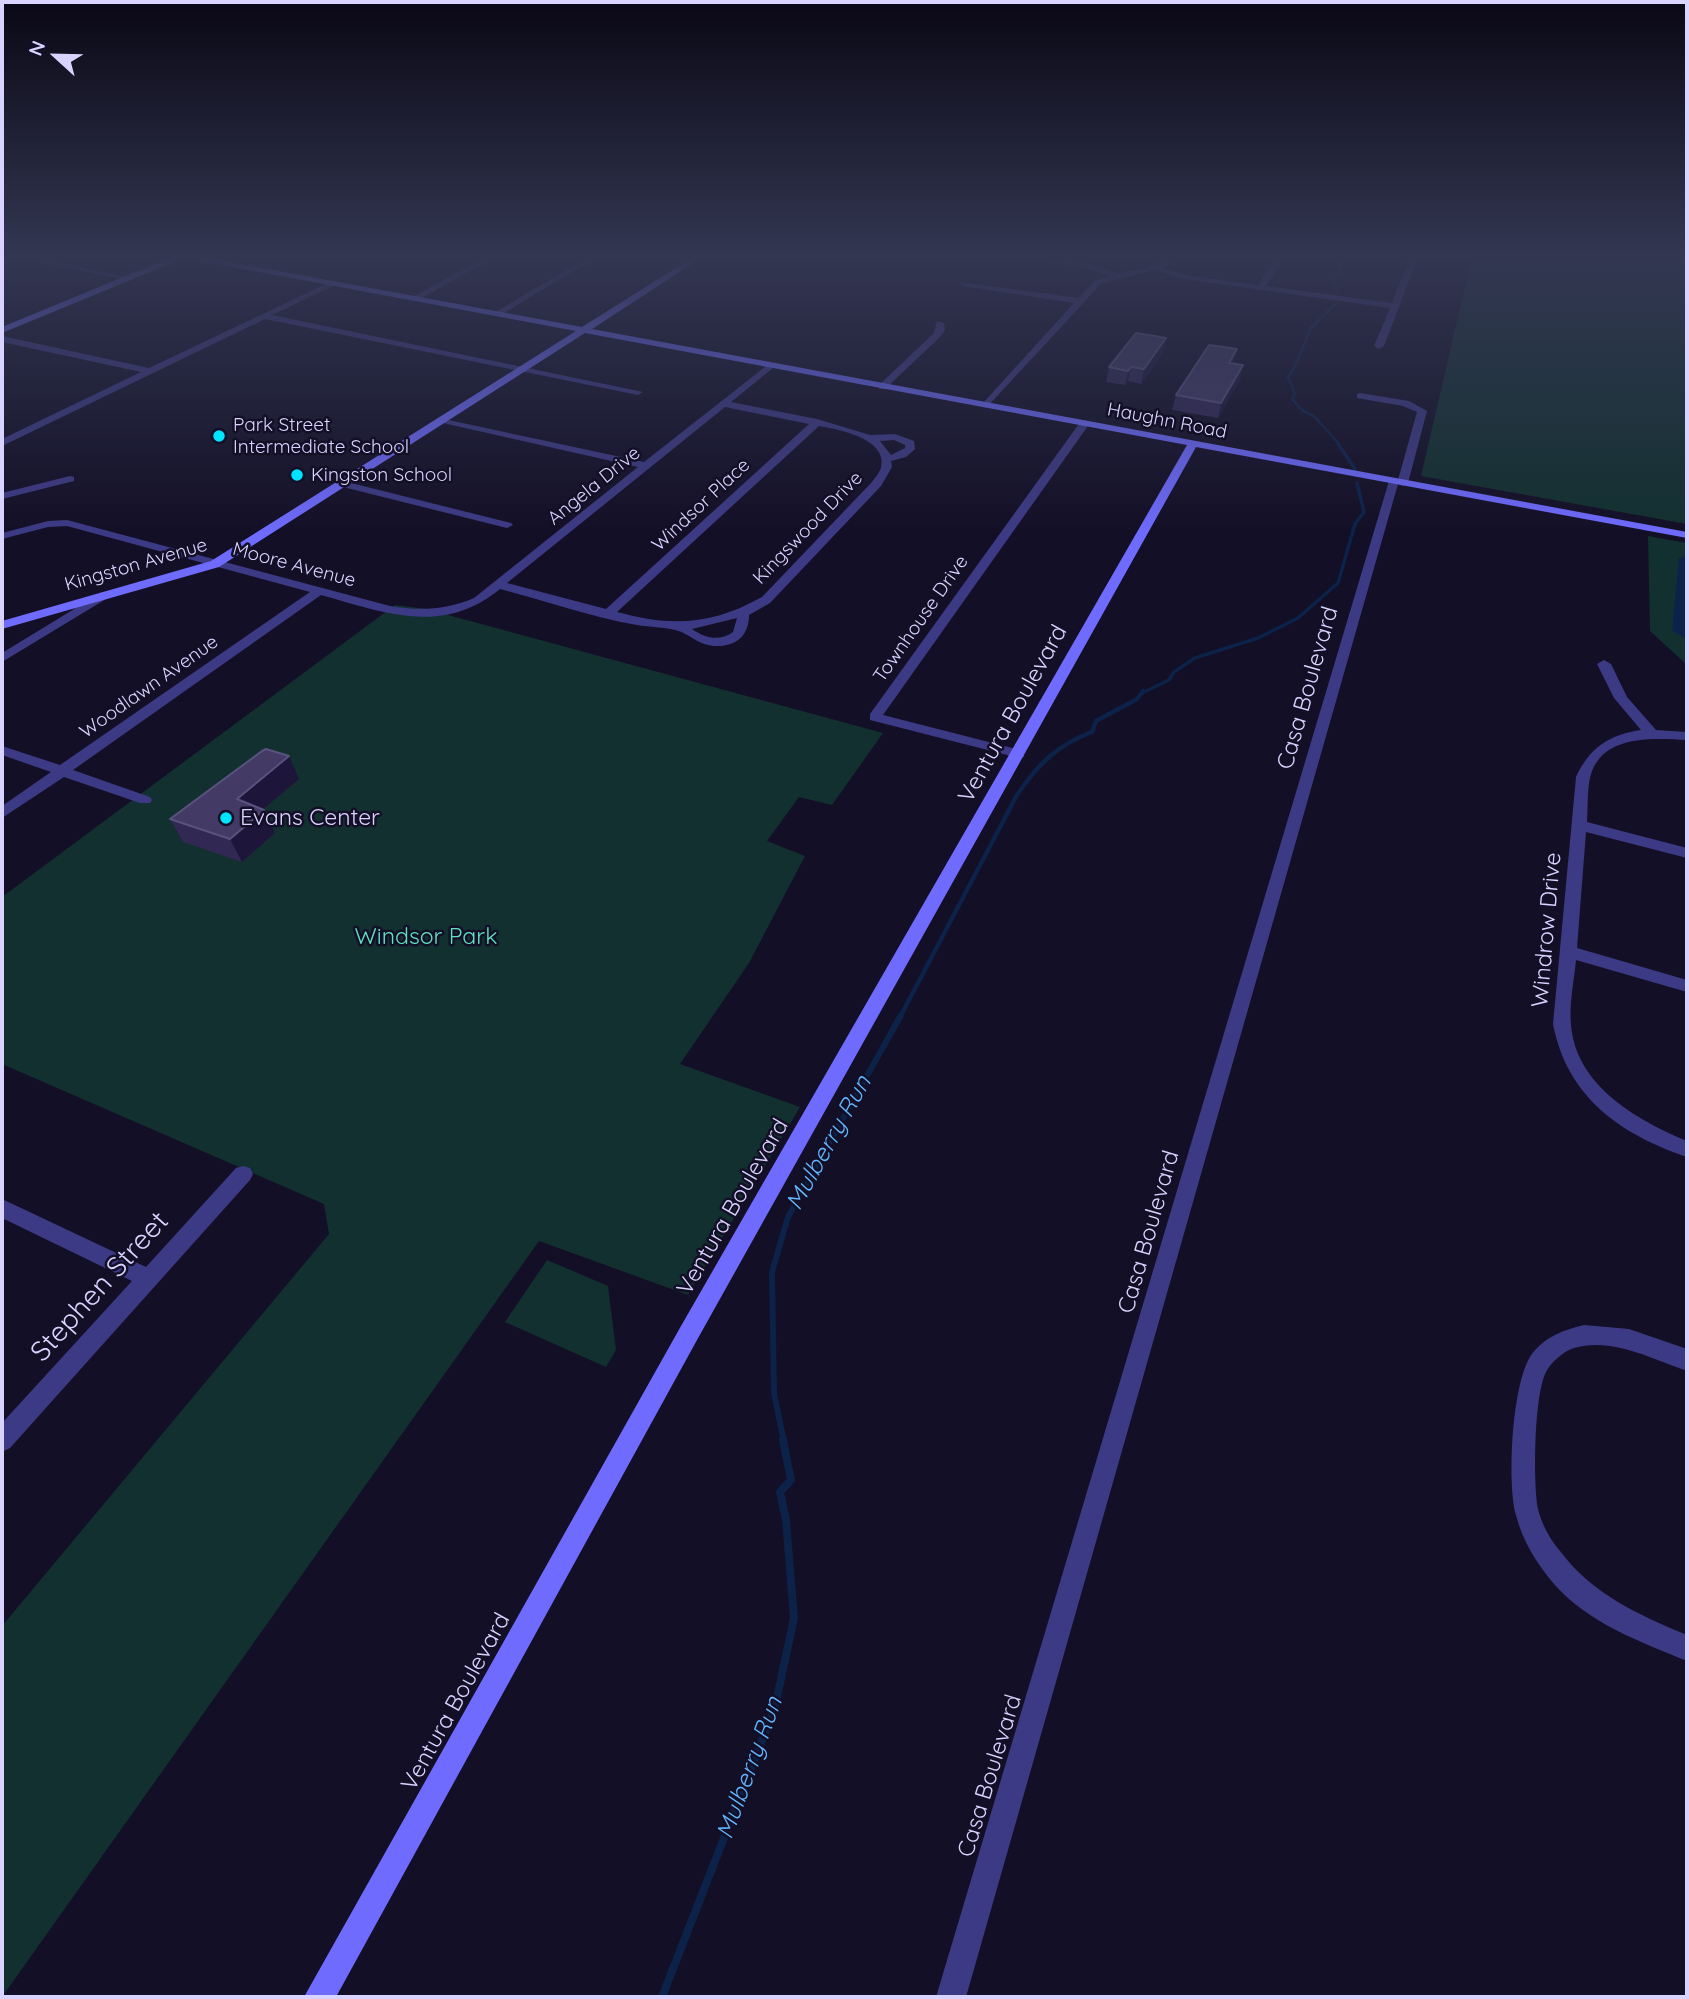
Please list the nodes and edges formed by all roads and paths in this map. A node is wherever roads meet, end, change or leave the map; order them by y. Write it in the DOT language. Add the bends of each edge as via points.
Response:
graph roads {
  1 [pos="49,349"];
  2 [pos="193,349"];
  3 [pos="426,349"];
  4 [pos="554,349"];
  5 [pos="681,349"];
  6 [pos="921,349"];
  7 [pos="1036,349"];
  8 [pos="771,366"];
  9 [pos="523,369"];
  10 [pos="148,371"];
  11 [pos="882,387"];
  12 [pos="638,392"];
  13 [pos="1360,396"];
  14 [pos="724,404"];
  15 [pos="986,405"];
  16 [pos="443,420"];
  17 [pos="817,422"];
  18 [pos="1085,423"];
  19 [pos="871,438"];
  20 [pos="2,443"];
  21 [pos="1193,443"];
  22 [pos="887,459"];
  23 [pos="647,466"];
  24 [pos="70,479"];
  25 [pos="1399,482"];
  26 [pos="343,484"];
  27 [pos="2,496"];
  28 [pos="507,525"];
  29 [pos="2,536"];
  30 [pos="1687,536"];
  31 [pos="215,564"];
  32 [pos="499,585"];
  33 [pos="318,592"];
  34 [pos="102,596"];
  35 [pos="743,613"];
  36 [pos="431,614"];
  37 [pos="608,614"];
  38 [pos="2,625"];
  39 [pos="683,627"];
  40 [pos="2,658"];
  41 [pos="1604,664"];
  42 [pos="1652,734"];
  43 [pos="1687,736"];
  44 [pos="2,750"];
  45 [pos="1019,754"];
  46 [pos="62,771"];
  47 [pos="145,800"];
  48 [pos="2,813"];
  49 [pos="1579,825"];
  50 [pos="1687,853"];
  51 [pos="1569,953"];
  52 [pos="1687,986"];
  53 [pos="1687,1149"];
  54 [pos="243,1174"];
  55 [pos="2,1208"];
  56 [pos="148,1278"];
  57 [pos="1687,1360"];
  58 [pos="2,1440"];
  59 [pos="1687,1647"];
  60 [pos="320,1997"];
  61 [pos="951,1997"];
  1 -- 10 [label="street"];
  2 -- 10 [label="street"];
  3 -- 9 [label="street"];
  4 -- 9 [label="street, Kingston Avenue"];
  5 -- 8 [label="street, Haughn Road"];
  6 -- 11 [label="street"];
  7 -- 15 [label="street"];
  8 -- 11 [label="street, Haughn Road"];
  8 -- 14 [label="street, Angela Drive"];
  9 -- 12 [label="street"];
  9 -- 16 [label="street, Kingston Avenue"];
  10 -- 20 [label="street"];
  11 -- 15 [label="street, Haughn Road"];
  13 -- 25 [label="street, Casa Boulevard" via="1406,403 1422,411"];
  14 -- 17 [label="street, Kingswood Drive"];
  14 -- 23 [label="street, Angela Drive"];
  15 -- 18 [label="street, Haughn Road"];
  16 -- 23 [label="street"];
  16 -- 26 [label="street, Kingston Avenue"];
  17 -- 19 [label="street, Kingswood Drive"];
  17 -- 37 [label="street, Windsor Place"];
  18 -- 21 [label="street, Haughn Road"];
  18 -- 45 [label="street, Townhouse Drive" via="875,717"];
  19 -- 22 [label="street, Kingswood Drive"];
  19 -- 22 [label="street, Kingswood Drive" via="895,437 910,443 907,452"];
  21 -- 25 [label="street, Haughn Road"];
  21 -- 45 [label="street, Ventura Boulevard"];
  22 -- 35 [label="street, Kingswood Drive" via="888,467 877,484 778,590"];
  23 -- 32 [label="street, Angela Drive"];
  24 -- 27 [label="street"];
  25 -- 30 [label="street, Haughn Road"];
  25 -- 61 [label="street, Casa Boulevard"];
  26 -- 28 [label="street"];
  26 -- 31 [label="street, Kingston Avenue"];
  29 -- 31 [label="street, Moore Avenue" via="67,523"];
  31 -- 33 [label="street, Moore Avenue"];
  31 -- 34 [label="street, Kingston Avenue"];
  32 -- 36 [label="street, Angela Drive" via="469,605"];
  32 -- 37 [label="street, Kingswood Drive"];
  33 -- 36 [label="street, Moore Avenue" via="412,615"];
  33 -- 46 [label="street, Woodlawn Avenue"];
  34 -- 38 [label="street, Kingston Avenue"];
  34 -- 40 [label="street"];
  35 -- 39 [label="street, Kingswood Drive"];
  35 -- 39 [label="street, Kingswood Drive" via="741,629 723,643 698,639"];
  37 -- 39 [label="street, Kingswood Drive"];
  41 -- 42 [label="street" via="1621,698"];
  42 -- 43 [label="street, Windrow Drive"];
  42 -- 49 [label="street, Windrow Drive" via="1615,740 1588,762"];
  44 -- 46 [label="street"];
  45 -- 60 [label="street, Ventura Boulevard" via="689,1333"];
  46 -- 47 [label="street"];
  46 -- 48 [label="street, Woodlawn Avenue"];
  49 -- 50 [label="street"];
  49 -- 51 [label="street, Windrow Drive"];
  51 -- 52 [label="street"];
  51 -- 53 [label="street, Windrow Drive" via="1562,1024 1564,1045 1575,1069 1594,1094 1620,1115"];
  54 -- 56 [label="street, Stephen Street"];
  55 -- 56 [label="street"];
  56 -- 58 [label="street, Stephen Street"];
  57 -- 59 [label="street" via="1613,1337 1589,1335 1567,1339 1550,1351 1538,1364 1532,1381 1523,1484 1535,1536 1574,1586 1632,1624"];
}
